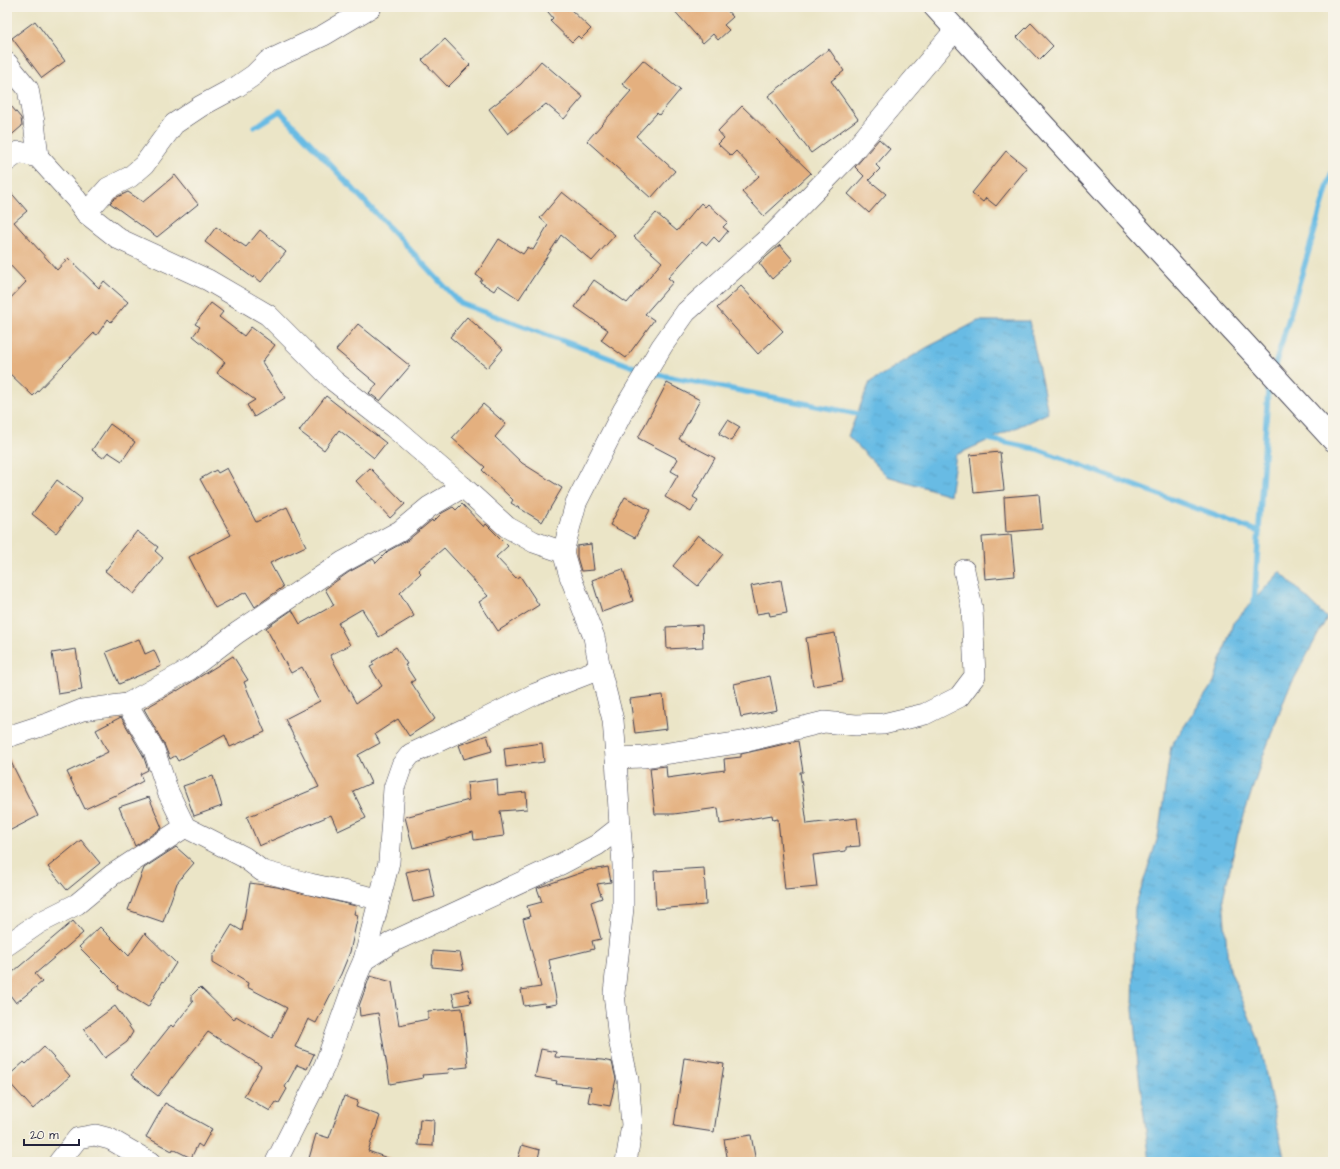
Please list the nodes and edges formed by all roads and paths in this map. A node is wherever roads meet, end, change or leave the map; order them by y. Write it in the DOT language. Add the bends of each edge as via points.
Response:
graph roads {
  1 [pos="371,7"];
  2 [pos="935,7"];
  3 [pos="956,29"];
  4 [pos="7,63"];
  5 [pos="38,157"];
  6 [pos="7,161"];
  7 [pos="86,213"];
  8 [pos="1333,440"];
  9 [pos="463,487"];
  10 [pos="564,552"];
  11 [pos="964,570"];
  12 [pos="600,669"];
  13 [pos="127,704"];
  14 [pos="7,737"];
  15 [pos="616,758"];
  16 [pos="185,827"];
  17 [pos="620,827"];
  18 [pos="380,899"];
  19 [pos="7,944"];
  20 [pos="364,960"];
  21 [pos="59,1162"];
  22 [pos="150,1162"];
  23 [pos="276,1162"];
  24 [pos="626,1162"];
  1 -- 7 [label="street" via="324,35 268,61 244,83 174,124 144,165 130,177 108,188"];
  2 -- 3 [label="main road"];
  3 -- 8 [label="main road"];
  3 -- 10 [label="street" via="849,156 774,233 686,312 662,346 620,418 576,503"];
  4 -- 5 [label="street" via="28,89"];
  5 -- 6 [label="street" via="19,152"];
  5 -- 7 [label="street"];
  7 -- 9 [label="street" via="119,239 208,280 268,315 334,381"];
  9 -- 10 [label="street" via="507,527 534,542"];
  9 -- 13 [label="street" via="429,507 400,531 343,562 237,633 190,669"];
  10 -- 12 [label="street" via="570,576 594,636"];
  11 -- 15 [label="street" via="972,608 975,676 959,697 925,714 883,724 824,722 742,742 643,757"];
  12 -- 15 [label="street" via="613,720"];
  12 -- 18 [label="street" via="534,694 411,754 402,765 394,788 389,862"];
  13 -- 14 [label="street" via="82,710"];
  13 -- 16 [label="street" via="154,750 168,792"];
  15 -- 17 [label="street"];
  16 -- 18 [label="street" via="244,857 262,871"];
  16 -- 19 [label="street" via="112,875 77,904 39,923"];
  17 -- 20 [label="street" via="597,845 567,861 392,942"];
  17 -- 24 [label="street" via="623,908 614,993 618,1040 628,1080 632,1125"];
  18 -- 20 [label="street"];
  20 -- 23 [label="street" via="325,1065"];
  21 -- 22 [label="street" via="78,1138 95,1135 110,1139"];
}
